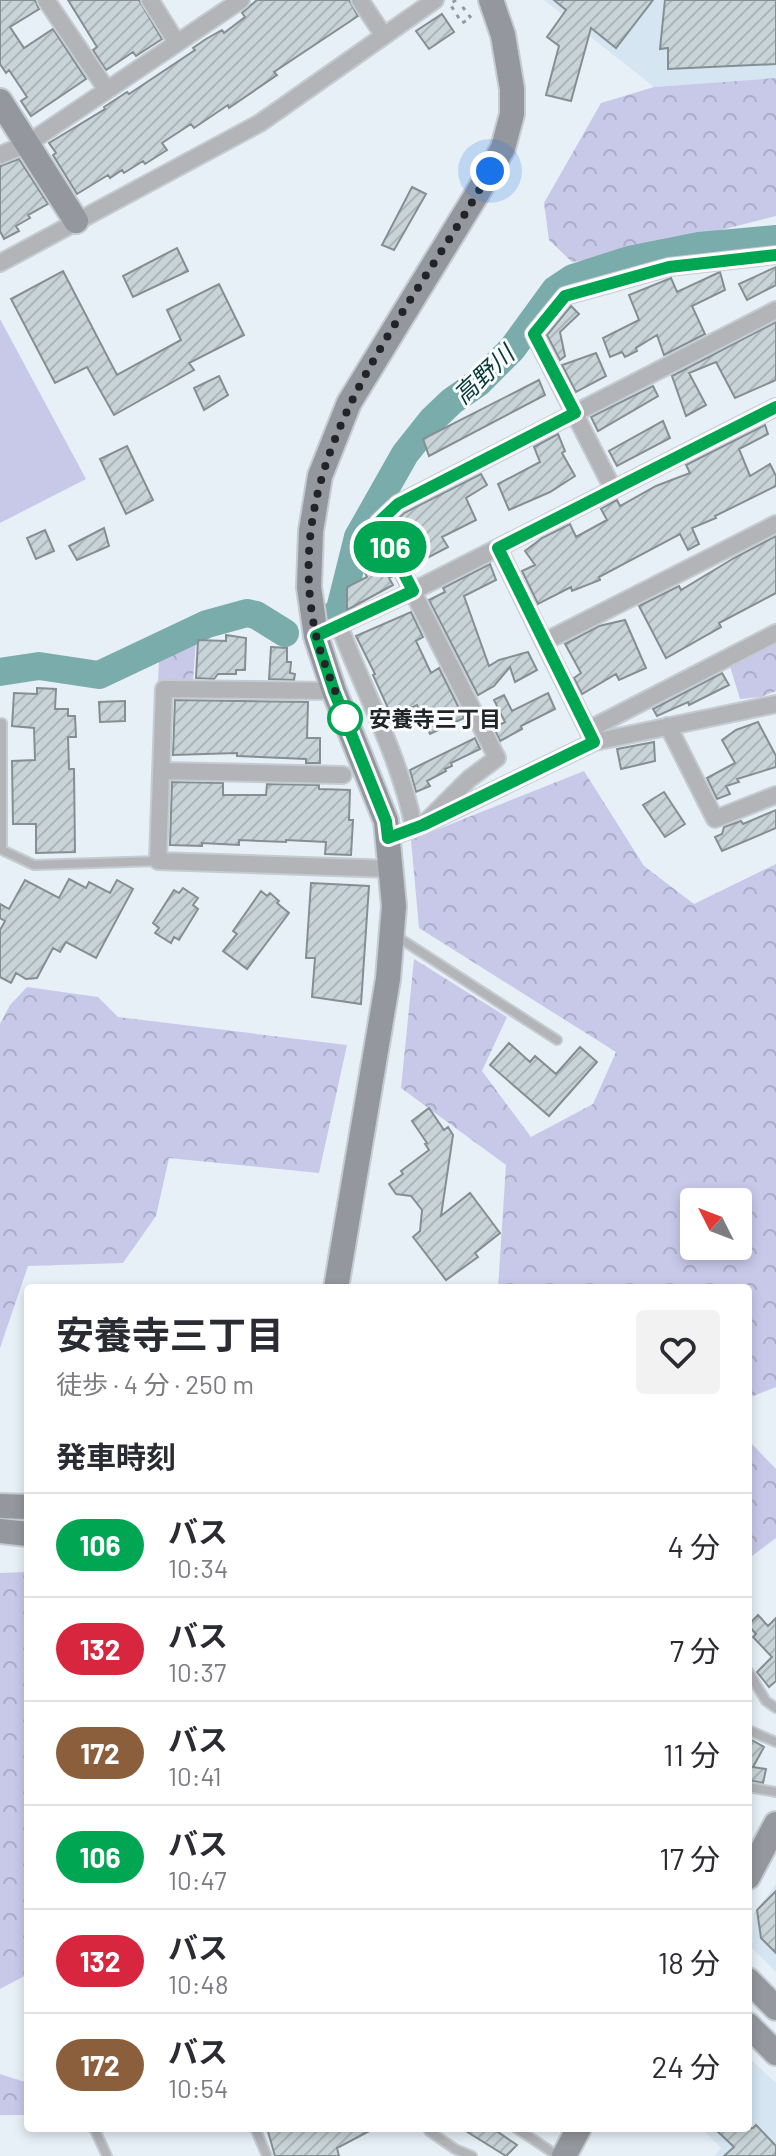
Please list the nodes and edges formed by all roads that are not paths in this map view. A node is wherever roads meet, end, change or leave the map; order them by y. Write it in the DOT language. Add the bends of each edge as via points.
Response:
graph roads {
  1 [pos="46,0"];
  2 [pos="150,0"];
  3 [pos="241,0"];
  4 [pos="360,0"];
  5 [pos="435,0"];
  6 [pos="491,0"];
  7 [pos="384,36"];
  8 [pos="177,43"];
  9 [pos="107,90"];
  10 [pos="0,101"];
  11 [pos="27,144"];
  12 [pos="0,155"];
  13 [pos="76,221"];
  14 [pos="776,255"];
  15 [pos="0,263"];
  16 [pos="776,310"];
  17 [pos="776,407"];
  18 [pos="575,413"];
  19 [pos="613,489"];
  20 [pos="776,524"];
  21 [pos="498,548"];
  22 [pos="413,591"];
  23 [pos="339,625"];
  24 [pos="776,633"];
  25 [pos="316,636"];
  26 [pos="544,642"];
  27 [pos="334,691"];
  28 [pos="771,705"];
  29 [pos="2,723"];
  30 [pos="776,723"];
  31 [pos="668,726"];
  32 [pos="591,736"];
  33 [pos="162,771"];
  34 [pos="343,775"];
  35 [pos="776,795"];
  36 [pos="1,820"];
  37 [pos="418,827"];
  38 [pos="388,838"];
  39 [pos="1,850"];
  40 [pos="158,861"];
  41 [pos="392,869"];
  42 [pos="392,933"];
  43 [pos="557,1040"];
  44 [pos="337,1284"];
  45 [pos="0,1506"];
  46 [pos="24,1507"];
  47 [pos="0,1531"];
  48 [pos="24,1534"];
  49 [pos="752,1678"];
  50 [pos="776,1708"];
  51 [pos="752,1732"];
  52 [pos="776,1742"];
  53 [pos="752,1788"];
  54 [pos="776,1792"];
  55 [pos="776,1824"];
  56 [pos="754,1850"];
  57 [pos="752,1984"];
  58 [pos="776,2008"];
  59 [pos="752,2029"];
  60 [pos="776,2053"];
  61 [pos="96,2132"];
  62 [pos="257,2132"];
  63 [pos="430,2132"];
  64 [pos="522,2132"];
  65 [pos="577,2132"];
  66 [pos="107,2156"];
  67 [pos="267,2156"];
  68 [pos="472,2156"];
  69 [pos="558,2156"];
  70 [pos="564,2156"];
  1 -- 9 [label="street"];
  2 -- 8 [label="street"];
  3 -- 8 [label="street"];
  4 -- 7 [label="street"];
  5 -- 7 [label="street"];
  6 -- 25 [label="street" via="509,59 512,114 503,148 367,371 334,435 320,476 310,544"];
  7 -- 13 [label="street" via="260,123"];
  8 -- 9 [label="street"];
  9 -- 11 [label="street"];
  10 -- 11 [label="street"];
  11 -- 12 [label="street"];
  11 -- 13 [label="street"];
  13 -- 15 [label="street"];
  14 -- 18 [label="street" via="669,267 565,296 534,334"];
  16 -- 18 [label="street"];
  17 -- 19 [label="street"];
  18 -- 19 [label="street"];
  18 -- 22 [label="street" via="398,504 378,523"];
  19 -- 21 [label="street"];
  20 -- 26 [label="street"];
  21 -- 22 [label="street"];
  21 -- 26 [label="street"];
  22 -- 23 [label="street"];
  22 -- 37 [label="street" via="497,758"];
  23 -- 25 [label="street"];
  23 -- 37 [label="street"];
  24 -- 32 [label="street"];
  25 -- 27 [label="street"];
  26 -- 32 [label="street"];
  27 -- 33 [label="street" via="164,689"];
  27 -- 38 [label="street"];
  28 -- 30 [label="street"];
  28 -- 31 [label="street"];
  29 -- 36 [label="lane"];
  31 -- 32 [label="street"];
  31 -- 35 [label="street" via="715,819"];
  32 -- 37 [label="street"];
  33 -- 34 [label="street"];
  33 -- 40 [label="street"];
  36 -- 39 [label="lane"];
  37 -- 38 [label="street"];
  38 -- 41 [label="street"];
  39 -- 40 [label="lane" via="34,865"];
  40 -- 41 [label="street"];
  41 -- 42 [label="street"];
  42 -- 43 [label="lane"];
  42 -- 44 [label="street"];
  45 -- 46 [label="street"];
  47 -- 48 [label="street"];
  49 -- 50 [label="lane"];
  51 -- 52 [label="lane"];
  53 -- 54 [label="lane"];
  55 -- 56 [label="street"];
  57 -- 58 [label="street"];
  59 -- 60 [label="street"];
  61 -- 66 [label="lane"];
  62 -- 67 [label="lane"];
  63 -- 68 [label="lane"];
  64 -- 69 [label="lane"];
  65 -- 70 [label="street"];
}
